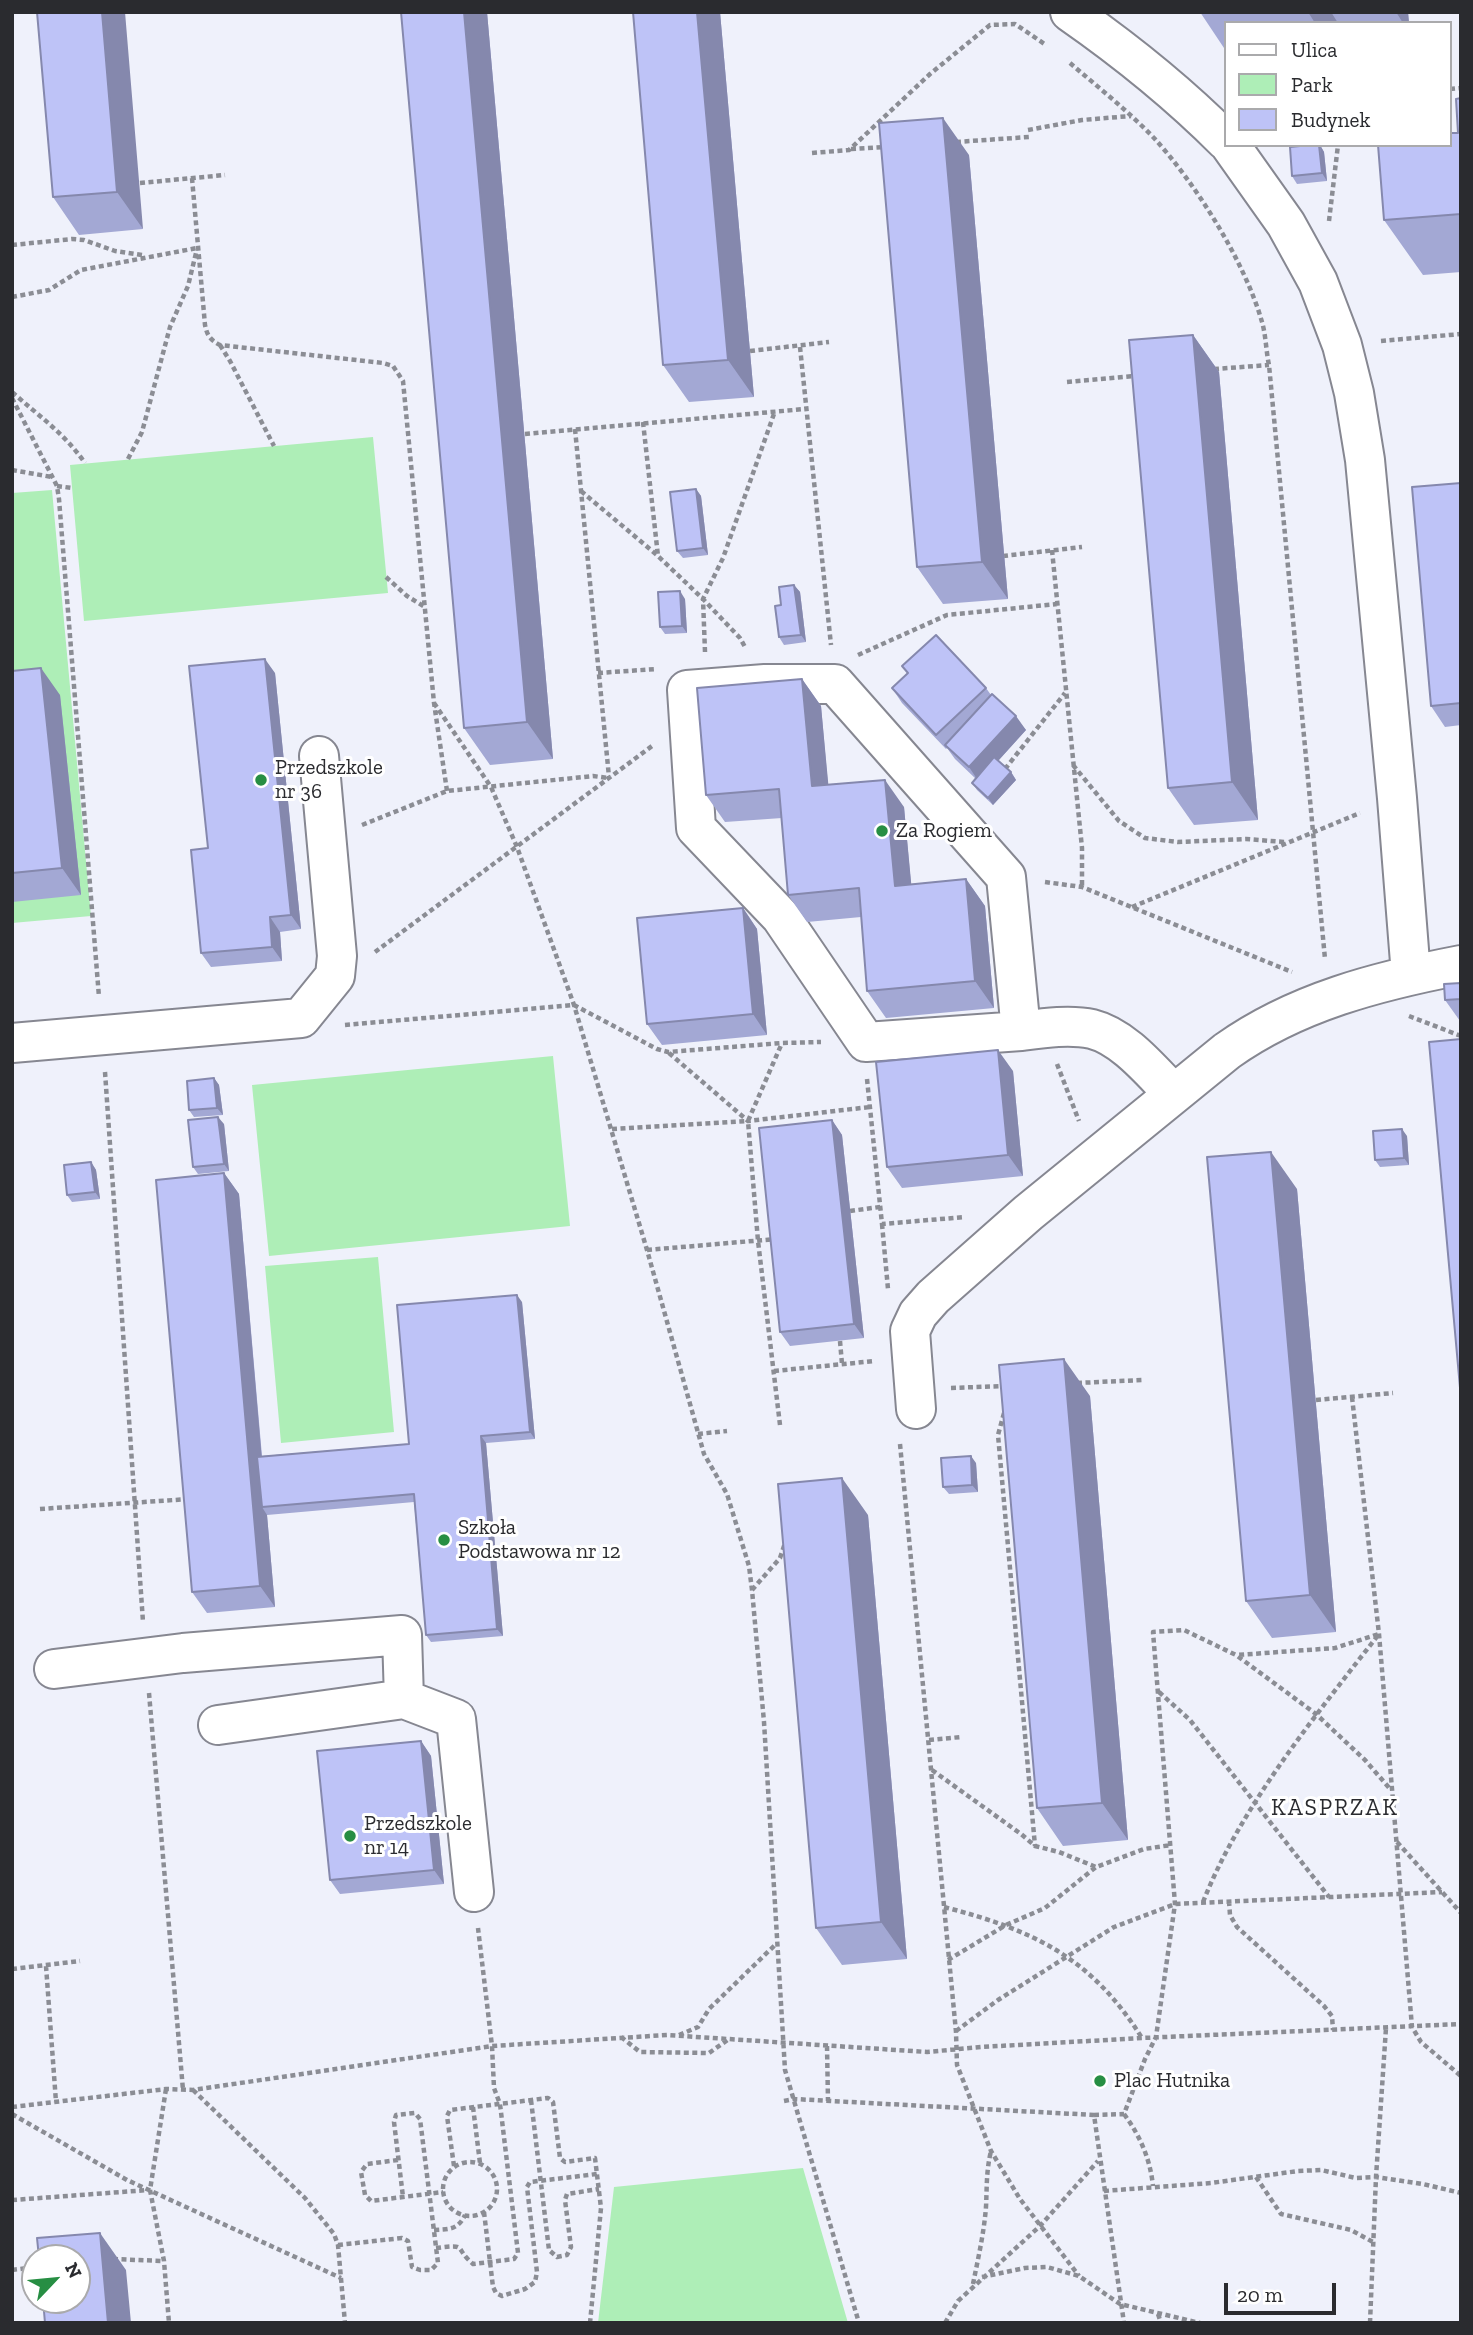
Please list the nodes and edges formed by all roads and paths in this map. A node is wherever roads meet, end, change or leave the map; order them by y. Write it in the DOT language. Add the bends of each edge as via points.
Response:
graph roads {
  1 [pos="1070,12"];
  2 [pos="1054,51"];
  3 [pos="1064,58"];
  4 [pos="1194,109"];
  5 [pos="1132,116"];
  6 [pos="1028,130"];
  7 [pos="1029,137"];
  8 [pos="1224,139"];
  9 [pos="943,143"];
  10 [pos="890,147"];
  11 [pos="1231,147"];
  12 [pos="1338,147"];
  13 [pos="849,150"];
  14 [pos="812,153"];
  15 [pos="225,175"];
  16 [pos="192,178"];
  17 [pos="139,183"];
  18 [pos="12,245"];
  19 [pos="197,248"];
  20 [pos="1303,254"];
  21 [pos="147,256"];
  22 [pos="12,297"];
  23 [pos="1461,334"];
  24 [pos="830,342"];
  25 [pos="220,345"];
  26 [pos="1342,345"];
  27 [pos="800,346"];
  28 [pos="750,351"];
  29 [pos="1269,365"];
  30 [pos="1201,370"];
  31 [pos="1148,375"];
  32 [pos="1067,382"];
  33 [pos="12,392"];
  34 [pos="12,398"];
  35 [pos="805,409"];
  36 [pos="775,411"];
  37 [pos="643,422"];
  38 [pos="575,429"];
  39 [pos="525,434"];
  40 [pos="274,446"];
  41 [pos="128,459"];
  42 [pos="85,463"];
  43 [pos="12,470"];
  44 [pos="52,477"];
  45 [pos="57,486"];
  46 [pos="72,488"];
  47 [pos="581,491"];
  48 [pos="1082,547"];
  49 [pos="1052,550"];
  50 [pos="658,556"];
  51 [pos="1003,556"];
  52 [pos="386,577"];
  53 [pos="703,599"];
  54 [pos="1058,604"];
  55 [pos="426,608"];
  56 [pos="834,675"];
  57 [pos="765,684"];
  58 [pos="708,687"];
  59 [pos="1065,692"];
  60 [pos="434,703"];
  61 [pos="687,719"];
  62 [pos="318,756"];
  63 [pos="1073,764"];
  64 [pos="1005,769"];
  65 [pos="609,778"];
  66 [pos="491,787"];
  67 [pos="447,791"];
  68 [pos="1397,798"];
  69 [pos="1314,831"];
  70 [pos="326,839"];
  71 [pos="1286,842"];
  72 [pos="517,847"];
  73 [pos="1132,907"];
  74 [pos="365,960"];
  75 [pos="1461,965"];
  76 [pos="1411,975"];
  77 [pos="1329,998"];
  78 [pos="574,1005"];
  79 [pos="301,1018"];
  80 [pos="1031,1029"];
  81 [pos="102,1034"];
  82 [pos="866,1042"];
  83 [pos="782,1043"];
  84 [pos="12,1044"];
  85 [pos="668,1052"];
  86 [pos="868,1087"];
  87 [pos="1173,1093"];
  88 [pos="870,1107"];
  89 [pos="748,1121"];
  90 [pos="612,1129"];
  91 [pos="1094,1158"];
  92 [pos="880,1207"];
  93 [pos="850,1211"];
  94 [pos="1028,1213"];
  95 [pos="881,1224"];
  96 [pos="779,1239"];
  97 [pos="758,1241"];
  98 [pos="648,1250"];
  99 [pos="889,1303"];
  100 [pos="840,1341"];
  101 [pos="842,1364"];
  102 [pos="774,1371"];
  103 [pos="1143,1380"];
  104 [pos="1068,1383"];
  105 [pos="1018,1385"];
  106 [pos="1393,1393"];
  107 [pos="1352,1397"];
  108 [pos="910,1398"];
  109 [pos="1316,1400"];
  110 [pos="1006,1408"];
  111 [pos="780,1425"];
  112 [pos="727,1431"];
  113 [pos="698,1434"];
  114 [pos="197,1499"];
  115 [pos="134,1503"];
  116 [pos="40,1509"];
  117 [pos="787,1537"];
  118 [pos="752,1590"];
  119 [pos="1379,1634"];
  120 [pos="1236,1655"];
  121 [pos="145,1657"];
  122 [pos="54,1669"];
  123 [pos="1158,1691"];
  124 [pos="404,1699"];
  125 [pos="1317,1714"];
  126 [pos="218,1725"];
  127 [pos="961,1737"];
  128 [pos="929,1740"];
  129 [pos="932,1770"];
  130 [pos="1391,1790"];
  131 [pos="1255,1804"];
  132 [pos="1396,1841"];
  133 [pos="1035,1846"];
  134 [pos="1171,1846"];
  135 [pos="1096,1867"];
  136 [pos="474,1892"];
  137 [pos="1441,1892"];
  138 [pos="1400,1894"];
  139 [pos="1329,1896"];
  140 [pos="1229,1901"];
  141 [pos="1203,1902"];
  142 [pos="1175,1903"];
  143 [pos="944,1907"];
  144 [pos="1461,1913"];
  145 [pos="1006,1925"];
  146 [pos="777,1943"];
  147 [pos="1067,1955"];
  148 [pos="80,1961"];
  149 [pos="948,1961"];
  150 [pos="46,1966"];
  151 [pos="12,1969"];
  152 [pos="1461,2024"];
  153 [pos="1412,2027"];
  154 [pos="1386,2028"];
  155 [pos="1333,2030"];
  156 [pos="956,2032"];
  157 [pos="678,2035"];
  158 [pos="621,2037"];
  159 [pos="1156,2037"];
  160 [pos="729,2038"];
  161 [pos="1142,2038"];
  162 [pos="783,2043"];
  163 [pos="492,2046"];
  164 [pos="827,2046"];
  165 [pos="956,2049"];
  166 [pos="1461,2076"];
  167 [pos="166,2090"];
  168 [pos="183,2090"];
  169 [pos="192,2090"];
  170 [pos="794,2099"];
  171 [pos="531,2100"];
  172 [pos="784,2101"];
  173 [pos="828,2101"];
  174 [pos="56,2102"];
  175 [pos="500,2104"];
  176 [pos="12,2107"];
  177 [pos="473,2107"];
  178 [pos="973,2109"];
  179 [pos="1124,2113"];
  180 [pos="12,2114"];
  181 [pos="1094,2115"];
  182 [pos="991,2151"];
  183 [pos="398,2160"];
  184 [pos="1099,2160"];
  185 [pos="480,2163"];
  186 [pos="454,2166"];
  187 [pos="597,2174"];
  188 [pos="1256,2177"];
  189 [pos="1376,2177"];
  190 [pos="541,2181"];
  191 [pos="510,2185"];
  192 [pos="1153,2186"];
  193 [pos="498,2187"];
  194 [pos="599,2189"];
  195 [pos="150,2190"];
  196 [pos="1104,2191"];
  197 [pos="443,2192"];
  198 [pos="1461,2193"];
  199 [pos="429,2194"];
  200 [pos="403,2197"];
  201 [pos="12,2200"];
  202 [pos="484,2212"];
  203 [pos="465,2215"];
  204 [pos="1040,2225"];
  205 [pos="434,2230"];
  206 [pos="1373,2242"];
  207 [pos="338,2245"];
  208 [pos="436,2248"];
  209 [pos="103,2260"];
  210 [pos="164,2261"];
  211 [pos="490,2262"];
  212 [pos="1079,2276"];
  213 [pos="982,2277"];
  214 [pos="341,2278"];
  215 [pos="972,2286"];
  216 [pos="1120,2304"];
  217 [pos="1157,2313"];
  218 [pos="169,2323"];
  219 [pos="345,2323"];
  220 [pos="590,2323"];
  221 [pos="859,2323"];
  222 [pos="944,2323"];
  223 [pos="1124,2323"];
  224 [pos="1161,2323"];
  225 [pos="1200,2323"];
  226 [pos="1370,2323"];
  1 -- 4 [label="street"];
  2 -- 13 [label="path" via="1015,24 990,25"];
  3 -- 5 [label="path"];
  4 -- 5 [label="path"];
  4 -- 8 [label="street"];
  5 -- 6 [label="path"];
  5 -- 29 [label="path" via="1185,177 1229,246 1262,323"];
  7 -- 9 [label="path"];
  10 -- 13 [label="path"];
  11 -- 20 [label="street"];
  12 -- 20 [label="path" via="1327,238"];
  13 -- 14 [label="path"];
  15 -- 16 [label="path"];
  16 -- 17 [label="path"];
  16 -- 19 [label="path"];
  18 -- 21 [label="path" via="85,240"];
  19 -- 21 [label="path"];
  19 -- 25 [label="path" via="207,335"];
  19 -- 41 [label="path" via="142,432"];
  20 -- 26 [label="street"];
  21 -- 22 [label="path" via="81,270 49,290"];
  23 -- 26 [label="path"];
  24 -- 27 [label="path"];
  25 -- 40 [label="path"];
  25 -- 55 [label="path" via="393,366 403,381"];
  26 -- 68 [label="street" via="1365,460"];
  27 -- 28 [label="path"];
  27 -- 35 [label="path"];
  29 -- 30 [label="path"];
  29 -- 69 [label="path"];
  31 -- 32 [label="path"];
  33 -- 42 [label="path" via="70,441"];
  34 -- 44 [label="path"];
  35 -- 36 [label="path"];
  35 -- 56 [label="path"];
  36 -- 37 [label="path"];
  36 -- 53 [label="path" via="727,547"];
  37 -- 38 [label="path"];
  37 -- 50 [label="path"];
  38 -- 39 [label="path"];
  38 -- 47 [label="path"];
  43 -- 44 [label="path"];
  44 -- 45 [label="path"];
  45 -- 46 [label="path"];
  45 -- 81 [label="path"];
  47 -- 50 [label="path"];
  47 -- 65 [label="path"];
  48 -- 49 [label="path"];
  49 -- 51 [label="path"];
  49 -- 54 [label="path"];
  50 -- 53 [label="path"];
  52 -- 55 [label="path"];
  53 -- 57 [label="path" via="740,638"];
  53 -- 58 [label="path"];
  54 -- 56 [label="path" via="947,615"];
  54 -- 59 [label="path"];
  55 -- 60 [label="path"];
  56 -- 57 [label="street"];
  56 -- 80 [label="street" via="1006,877"];
  57 -- 58 [label="street"];
  58 -- 61 [label="street" via="687,690"];
  59 -- 63 [label="path"];
  59 -- 64 [label="path"];
  60 -- 66 [label="path"];
  60 -- 67 [label="path"];
  61 -- 65 [label="path"];
  61 -- 82 [label="street" via="696,828 781,916"];
  62 -- 70 [label="street"];
  63 -- 71 [label="path" via="1119,821 1145,838"];
  63 -- 73 [label="path" via="1082,887"];
  65 -- 66 [label="path"];
  65 -- 72 [label="path"];
  66 -- 67 [label="path"];
  66 -- 72 [label="path"];
  67 -- 70 [label="path"];
  68 -- 69 [label="path"];
  68 -- 76 [label="street"];
  69 -- 71 [label="path"];
  69 -- 77 [label="path"];
  70 -- 79 [label="street" via="335,976"];
  71 -- 73 [label="path"];
  72 -- 74 [label="path"];
  72 -- 78 [label="path"];
  73 -- 77 [label="path" via="1296,974"];
  75 -- 76 [label="street"];
  76 -- 77 [label="street"];
  77 -- 87 [label="street" via="1249,1036"];
  78 -- 79 [label="path" via="325,1027"];
  78 -- 85 [label="path"];
  78 -- 90 [label="path"];
  79 -- 81 [label="street"];
  80 -- 82 [label="street"];
  80 -- 87 [label="street" via="1094,1029 1119,1042"];
  80 -- 91 [label="path"];
  81 -- 84 [label="street"];
  81 -- 115 [label="path"];
  82 -- 83 [label="path"];
  83 -- 85 [label="path"];
  83 -- 89 [label="path"];
  85 -- 89 [label="path"];
  86 -- 88 [label="path"];
  87 -- 91 [label="street"];
  88 -- 89 [label="path"];
  88 -- 92 [label="path"];
  89 -- 90 [label="path"];
  89 -- 97 [label="path"];
  90 -- 98 [label="path"];
  91 -- 94 [label="street"];
  92 -- 93 [label="path"];
  92 -- 95 [label="path"];
  94 -- 95 [label="path"];
  94 -- 108 [label="street" via="918,1314 910,1331"];
  95 -- 99 [label="path"];
  96 -- 97 [label="path"];
  97 -- 98 [label="path"];
  97 -- 102 [label="path"];
  98 -- 113 [label="path"];
  100 -- 101 [label="path"];
  101 -- 102 [label="path"];
  101 -- 108 [label="path"];
  102 -- 111 [label="path"];
  103 -- 104 [label="path"];
  105 -- 108 [label="path"];
  106 -- 107 [label="path"];
  107 -- 109 [label="path"];
  107 -- 119 [label="path"];
  108 -- 128 [label="path"];
  110 -- 133 [label="path" via="998,1434"];
  112 -- 113 [label="path"];
  113 -- 118 [label="path" via="727,1494"];
  114 -- 115 [label="path"];
  115 -- 116 [label="path"];
  115 -- 121 [label="path"];
  117 -- 118 [label="path" via="780,1558"];
  118 -- 146 [label="path"];
  119 -- 120 [label="path" via="1335,1648"];
  119 -- 125 [label="path"];
  119 -- 130 [label="path"];
  120 -- 123 [label="path" via="1184,1630 1153,1632"];
  120 -- 125 [label="path"];
  121 -- 122 [label="street"];
  121 -- 124 [label="street" via="402,1635"];
  121 -- 168 [label="path"];
  123 -- 131 [label="path" via="1190,1720"];
  123 -- 134 [label="path"];
  124 -- 126 [label="street"];
  124 -- 136 [label="street" via="456,1719"];
  125 -- 130 [label="path"];
  125 -- 131 [label="path"];
  127 -- 128 [label="path"];
  128 -- 129 [label="path"];
  129 -- 133 [label="path"];
  129 -- 143 [label="path"];
  130 -- 132 [label="path"];
  131 -- 139 [label="path"];
  131 -- 141 [label="path" via="1214,1873"];
  132 -- 137 [label="path"];
  132 -- 138 [label="path"];
  133 -- 135 [label="path"];
  134 -- 135 [label="path" via="1144,1849"];
  134 -- 142 [label="path"];
  135 -- 145 [label="path" via="1045,1908"];
  136 -- 163 [label="path"];
  137 -- 138 [label="path"];
  137 -- 144 [label="path"];
  138 -- 139 [label="path"];
  138 -- 153 [label="path"];
  139 -- 140 [label="path"];
  140 -- 141 [label="path"];
  140 -- 155 [label="path" via="1237,1927 1324,2006 1332,2016"];
  141 -- 142 [label="path"];
  142 -- 147 [label="path" via="1114,1927"];
  142 -- 159 [label="path"];
  143 -- 145 [label="path"];
  143 -- 149 [label="path"];
  145 -- 147 [label="path"];
  145 -- 149 [label="path"];
  146 -- 157 [label="path" via="709,2009 698,2027"];
  146 -- 162 [label="path"];
  147 -- 156 [label="path"];
  147 -- 161 [label="path" via="1115,2001"];
  148 -- 150 [label="path"];
  149 -- 156 [label="path"];
  150 -- 151 [label="path"];
  150 -- 174 [label="path"];
  152 -- 153 [label="path"];
  153 -- 154 [label="path"];
  153 -- 166 [label="path" via="1421,2042"];
  154 -- 155 [label="path"];
  154 -- 189 [label="path"];
  155 -- 159 [label="path"];
  156 -- 165 [label="path"];
  157 -- 158 [label="path"];
  157 -- 160 [label="path"];
  158 -- 160 [label="path" via="640,2052 709,2053"];
  158 -- 163 [label="path"];
  159 -- 161 [label="path"];
  159 -- 179 [label="path"];
  160 -- 162 [label="path"];
  161 -- 165 [label="path"];
  162 -- 164 [label="path"];
  162 -- 170 [label="path"];
  163 -- 169 [label="path"];
  163 -- 175 [label="path" via="494,2088"];
  164 -- 165 [label="path" via="927,2052"];
  164 -- 173 [label="path"];
  165 -- 178 [label="path"];
  167 -- 168 [label="path"];
  167 -- 174 [label="path"];
  167 -- 195 [label="path"];
  168 -- 169 [label="path"];
  169 -- 207 [label="path" via="305,2198"];
  170 -- 172 [label="path"];
  170 -- 173 [label="path"];
  170 -- 221 [label="path"];
  171 -- 175 [label="path"];
  171 -- 187 [label="path" via="548,2098 553,2102 560,2158 565,2162 595,2158"];
  171 -- 190 [label="path"];
  173 -- 178 [label="path"];
  174 -- 176 [label="path"];
  175 -- 177 [label="path"];
  175 -- 191 [label="path"];
  177 -- 185 [label="path"];
  177 -- 186 [label="path" via="450,2110 447,2116"];
  178 -- 181 [label="path"];
  178 -- 182 [label="path"];
  179 -- 181 [label="path"];
  179 -- 192 [label="path" via="1144,2148"];
  180 -- 195 [label="path"];
  181 -- 184 [label="path"];
  182 -- 204 [label="path"];
  182 -- 215 [label="path"];
  183 -- 199 [label="path" via="396,2115 415,2113 420,2119"];
  183 -- 200 [label="path"];
  183 -- 200 [label="path" via="366,2164 362,2172 365,2195 371,2201"];
  184 -- 196 [label="path"];
  184 -- 204 [label="path"];
  185 -- 186 [label="path"];
  185 -- 193 [label="path" via="489,2168"];
  186 -- 197 [label="path"];
  187 -- 190 [label="path"];
  187 -- 194 [label="path"];
  188 -- 189 [label="path" via="1321,2170 1356,2178"];
  188 -- 192 [label="path"];
  188 -- 206 [label="path" via="1281,2214 1352,2230"];
  189 -- 198 [label="path"];
  189 -- 206 [label="path"];
  190 -- 194 [label="path" via="549,2249 557,2257 567,2255 571,2247 567,2194"];
  190 -- 211 [label="path" via="527,2187 537,2272 534,2282 502,2296 493,2287"];
  191 -- 193 [label="path"];
  191 -- 211 [label="path" via="518,2253 514,2259"];
  192 -- 196 [label="path"];
  193 -- 202 [label="path" via="497,2197"];
  194 -- 220 [label="path"];
  195 -- 201 [label="path"];
  195 -- 210 [label="path"];
  195 -- 214 [label="path"];
  196 -- 216 [label="path"];
  197 -- 199 [label="path"];
  197 -- 203 [label="path" via="454,2211"];
  199 -- 200 [label="path"];
  199 -- 205 [label="path"];
  202 -- 203 [label="path"];
  202 -- 211 [label="path"];
  203 -- 205 [label="path" via="455,2228"];
  204 -- 212 [label="path"];
  204 -- 213 [label="path"];
  205 -- 208 [label="path"];
  206 -- 226 [label="path"];
  207 -- 208 [label="path" via="402,2238 408,2241 412,2267 421,2270 431,2270 438,2263"];
  207 -- 214 [label="path"];
  208 -- 211 [label="path" via="454,2245 472,2264"];
  209 -- 210 [label="path"];
  210 -- 218 [label="path"];
  212 -- 213 [label="path" via="1047,2267"];
  212 -- 216 [label="path"];
  213 -- 215 [label="path"];
  214 -- 219 [label="path"];
  215 -- 222 [label="path"];
  216 -- 217 [label="path"];
  216 -- 223 [label="path"];
  217 -- 224 [label="path"];
  217 -- 225 [label="path"];
}
